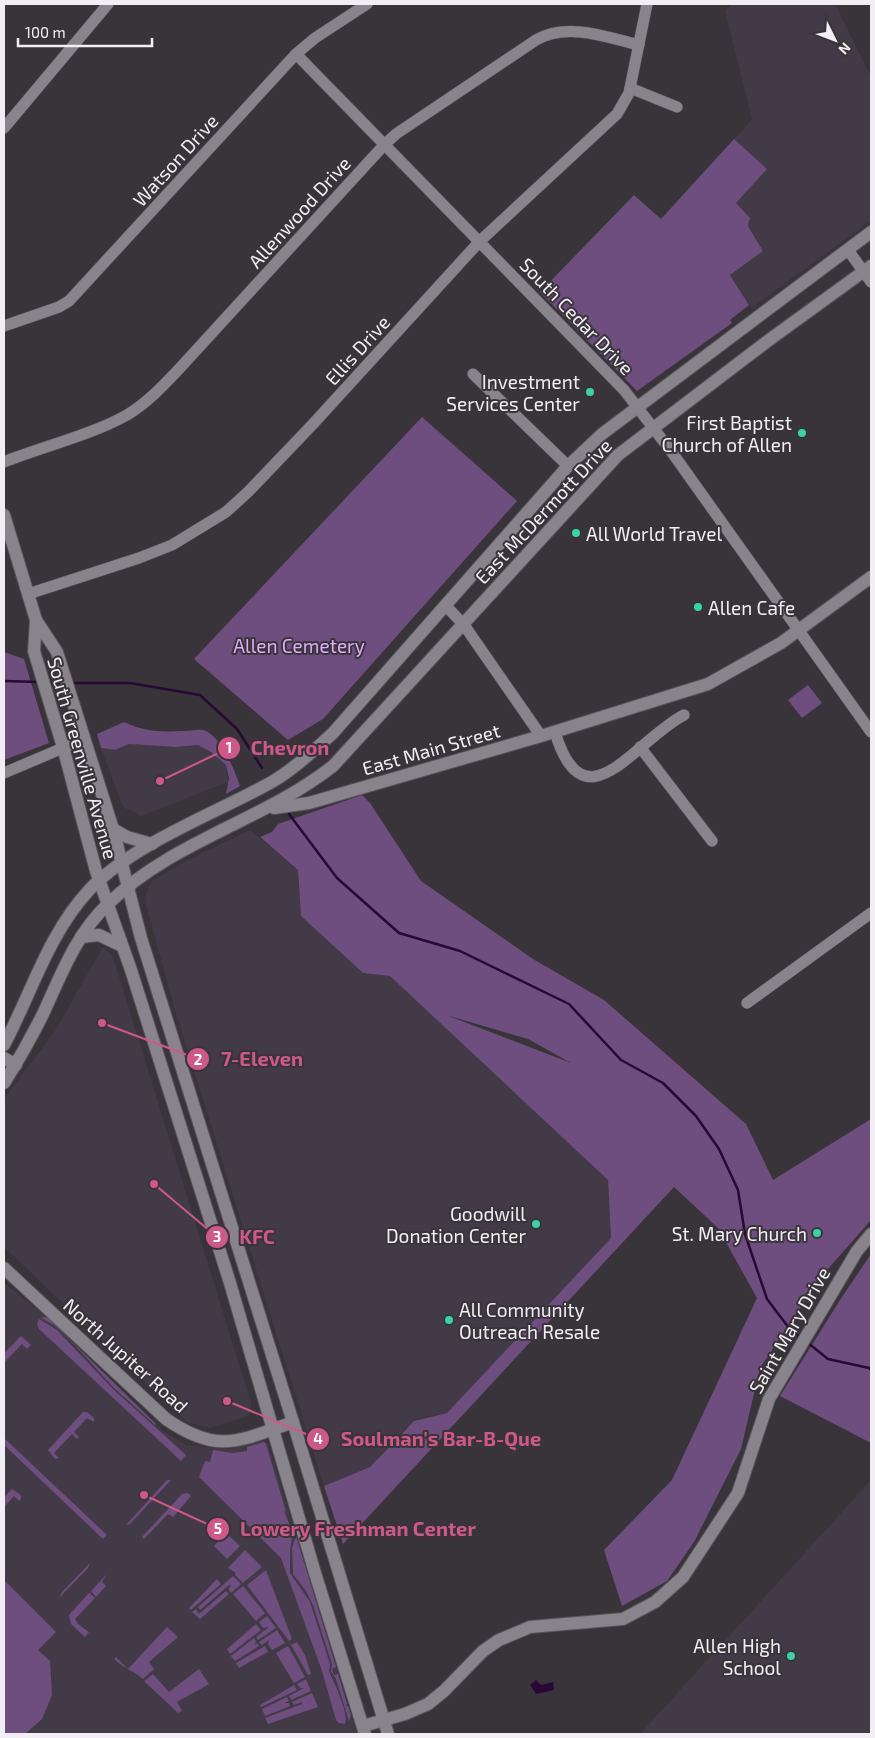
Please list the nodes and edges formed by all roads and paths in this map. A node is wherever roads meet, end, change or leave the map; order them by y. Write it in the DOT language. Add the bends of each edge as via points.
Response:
graph roads {
  1 [pos="108,4"];
  2 [pos="366,4"];
  3 [pos="647,4"];
  4 [pos="639,45"];
  5 [pos="296,54"];
  6 [pos="630,88"];
  7 [pos="677,107"];
  8 [pos="4,128"];
  9 [pos="385,144"];
  10 [pos="871,232"];
  11 [pos="480,241"];
  12 [pos="848,250"];
  13 [pos="867,268"];
  14 [pos="871,282"];
  15 [pos="4,326"];
  16 [pos="474,374"];
  17 [pos="637,407"];
  18 [pos="653,427"];
  19 [pos="4,462"];
  20 [pos="568,466"];
  21 [pos="4,515"];
  22 [pos="871,578"];
  23 [pos="28,594"];
  24 [pos="446,606"];
  25 [pos="36,620"];
  26 [pos="464,625"];
  27 [pos="800,630"];
  28 [pos="684,715"];
  29 [pos="555,732"];
  30 [pos="871,732"];
  31 [pos="542,736"];
  32 [pos="84,739"];
  33 [pos="63,747"];
  34 [pos="640,747"];
  35 [pos="4,773"];
  36 [pos="267,808"];
  37 [pos="113,829"];
  38 [pos="712,841"];
  39 [pos="152,844"];
  40 [pos="122,864"];
  41 [pos="99,881"];
  42 [pos="128,885"];
  43 [pos="107,904"];
  44 [pos="871,913"];
  45 [pos="81,938"];
  46 [pos="122,946"];
  47 [pos="747,1003"];
  48 [pos="4,1045"];
  49 [pos="4,1058"];
  50 [pos="16,1065"];
  51 [pos="4,1084"];
  52 [pos="871,1234"];
  53 [pos="4,1268"];
  54 [pos="293,1422"];
  55 [pos="272,1430"];
  56 [pos="383,1720"];
  57 [pos="364,1730"];
  58 [pos="388,1734"];
  1 -- 8 [label="street"];
  2 -- 5 [label="street, Watson Drive"];
  3 -- 4 [label="street, Ellis Drive"];
  4 -- 6 [label="street, Ellis Drive"];
  4 -- 9 [label="street, Allenwood Drive" via="577,32 548,34"];
  5 -- 9 [label="street, South Cedar Drive"];
  5 -- 15 [label="street, Watson Drive" via="69,301"];
  6 -- 7 [label="street"];
  6 -- 11 [label="street, Ellis Drive" via="617,114"];
  9 -- 11 [label="street, South Cedar Drive"];
  9 -- 19 [label="street, Allenwood Drive" via="150,399 109,424"];
  10 -- 12 [label="main road, East McDermott Drive"];
  11 -- 17 [label="street, South Cedar Drive" via="598,362"];
  11 -- 23 [label="street, Ellis Drive" via="313,424 226,512 172,545"];
  12 -- 13 [label="street"];
  12 -- 17 [label="main road, East McDermott Drive"];
  13 -- 14 [label="street"];
  13 -- 18 [label="main road, East McDermott Drive"];
  16 -- 20 [label="street"];
  17 -- 18 [label="street, South Cedar Drive"];
  17 -- 20 [label="main road, East McDermott Drive"];
  18 -- 26 [label="main road, East McDermott Drive" via="618,455"];
  18 -- 27 [label="street, South Cedar Drive"];
  20 -- 24 [label="main road, East McDermott Drive"];
  21 -- 23 [label="main road, South Greenville Avenue"];
  22 -- 27 [label="main road, East Main Street"];
  23 -- 25 [label="main road, South Greenville Avenue"];
  24 -- 26 [label="street"];
  24 -- 39 [label="main road, East McDermott Drive" via="333,733 302,761 272,782"];
  25 -- 32 [label="main road, South Greenville Avenue" via="57,652"];
  25 -- 33 [label="main road, South Greenville Avenue" via="34,651"];
  26 -- 31 [label="street"];
  26 -- 36 [label="main road, East McDermott Drive" via="333,766 309,785"];
  27 -- 29 [label="main road, East Main Street" via="708,684"];
  27 -- 30 [label="street, South Cedar Drive"];
  28 -- 34 [label="street"];
  29 -- 31 [label="main road, East Main Street"];
  29 -- 34 [label="street" via="561,753 574,770 593,778 610,772"];
  31 -- 36 [label="main road, East Main Street" via="308,803"];
  32 -- 33 [label="street"];
  32 -- 37 [label="main road, South Greenville Avenue"];
  33 -- 35 [label="street"];
  33 -- 41 [label="main road, South Greenville Avenue"];
  34 -- 38 [label="street"];
  36 -- 42 [label="main road, East Main Street" via="172,855"];
  37 -- 39 [label="main road"];
  37 -- 40 [label="main road, South Greenville Avenue"];
  39 -- 40 [label="main road"];
  40 -- 41 [label="main road"];
  40 -- 42 [label="main road, South Greenville Avenue"];
  41 -- 43 [label="main road, South Greenville Avenue"];
  41 -- 48 [label="main road" via="65,921 48,948"];
  42 -- 43 [label="main road, East Main Street"];
  42 -- 54 [label="main road, South Greenville Avenue" via="141,938"];
  43 -- 45 [label="main road, East Main Street"];
  43 -- 46 [label="main road, South Greenville Avenue"];
  44 -- 47 [label="street"];
  45 -- 46 [label="main road" via="99,935"];
  45 -- 50 [label="main road, East Main Street"];
  46 -- 55 [label="main road, South Greenville Avenue" via="230,1283"];
  49 -- 50 [label="main road"];
  50 -- 51 [label="main road, East Main Street"];
  52 -- 56 [label="main road, Saint Mary Drive" via="857,1251 774,1389 763,1412 735,1498 683,1577 655,1602 623,1619 530,1627 499,1640 483,1651 428,1704"];
  53 -- 55 [label="main road, North Jupiter Road" via="166,1419 184,1431 201,1439 222,1442 237,1441"];
  54 -- 55 [label="main road, North Jupiter Road"];
  54 -- 56 [label="main road, South Greenville Avenue"];
  55 -- 57 [label="main road, South Greenville Avenue"];
  56 -- 57 [label="main road, Saint Mary Drive"];
  56 -- 58 [label="main road, South Greenville Avenue"];
}
